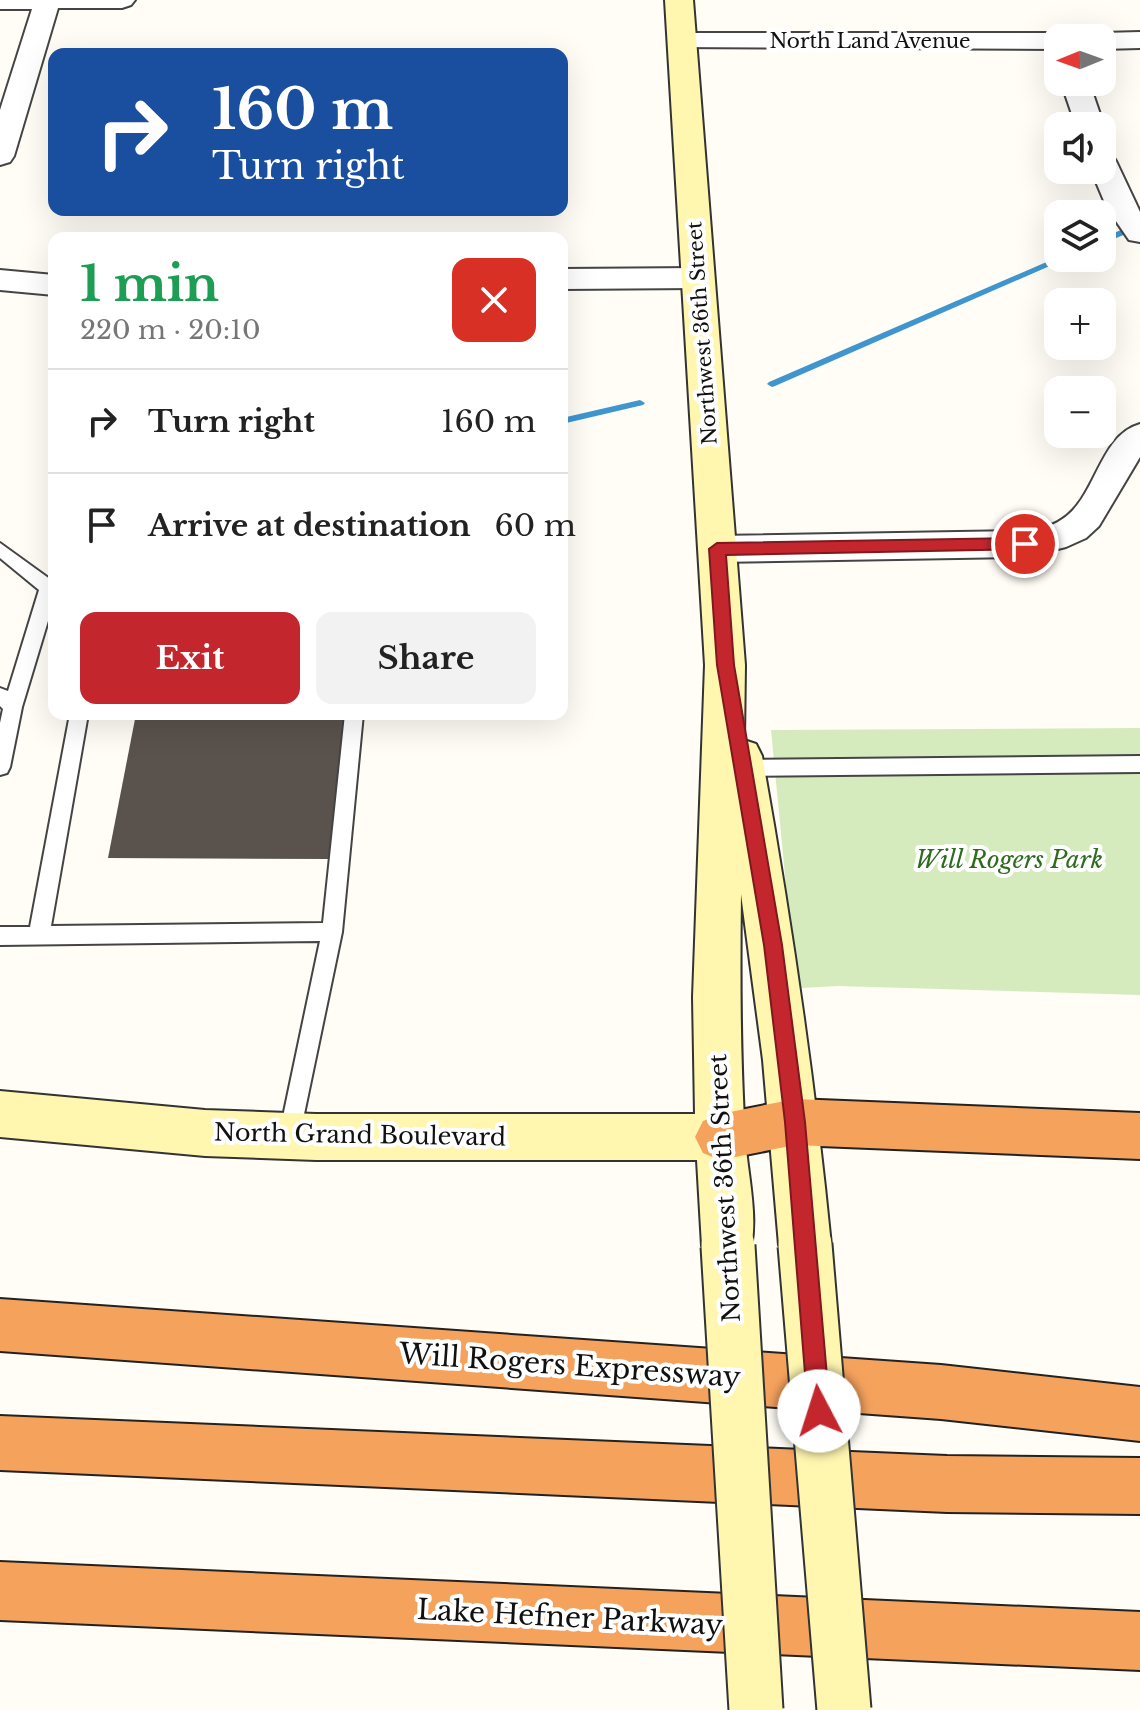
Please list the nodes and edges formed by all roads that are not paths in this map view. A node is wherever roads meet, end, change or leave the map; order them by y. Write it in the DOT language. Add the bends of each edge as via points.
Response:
graph roads {
  1 [pos="122,0"];
  2 [pos="679,0"];
  3 [pos="0,1"];
  4 [pos="47,1"];
  5 [pos="1140,40"];
  6 [pos="681,41"];
  7 [pos="1044,41"];
  8 [pos="1116,41"];
  9 [pos="0,156"];
  10 [pos="1113,184"];
  11 [pos="1133,224"];
  12 [pos="698,278"];
  13 [pos="568,279"];
  14 [pos="0,280"];
  15 [pos="48,284"];
  16 [pos="1140,435"];
  17 [pos="0,549"];
  18 [pos="717,549"];
  19 [pos="48,587"];
  20 [pos="48,591"];
  21 [pos="725,665"];
  22 [pos="6,701"];
  23 [pos="78,720"];
  24 [pos="353,720"];
  25 [pos="1140,764"];
  26 [pos="0,767"];
  27 [pos="743,768"];
  28 [pos="332,932"];
  29 [pos="39,935"];
  30 [pos="0,936"];
  31 [pos="0,1114"];
  32 [pos="795,1122"];
  33 [pos="290,1136"];
  34 [pos="1140,1136"];
  35 [pos="720,1137"];
  36 [pos="0,1325"];
  37 [pos="1140,1414"];
  38 [pos="0,1443"];
  39 [pos="1140,1486"];
  40 [pos="0,1591"];
  41 [pos="1140,1641"];
  42 [pos="756,1710"];
  43 [pos="844,1710"];
  1 -- 4 [label="street"];
  2 -- 6 [label="main road, Northwest 36th Street"];
  3 -- 4 [label="street"];
  4 -- 9 [label="street"];
  5 -- 8 [label="street"];
  6 -- 7 [label="street, North Land Avenue"];
  6 -- 12 [label="main road, Northwest 36th Street"];
  10 -- 11 [label="street"];
  12 -- 13 [label="street"];
  12 -- 18 [label="main road, Northwest 36th Street"];
  14 -- 15 [label="street"];
  16 -- 18 [label="street" via="1093,510 1064,536 1009,544"];
  17 -- 19 [label="lane"];
  18 -- 21 [label="main road, Northwest 36th Street"];
  20 -- 22 [label="lane"];
  21 -- 27 [label="main road, Northwest 36th Street"];
  21 -- 35 [label="main road, Northwest 36th Street" via="716,945"];
  22 -- 26 [label="lane"];
  23 -- 29 [label="lane"];
  24 -- 28 [label="lane"];
  25 -- 27 [label="lane"];
  27 -- 32 [label="main road, Northwest 36th Street"];
  28 -- 29 [label="lane"];
  28 -- 33 [label="lane"];
  29 -- 30 [label="lane"];
  31 -- 33 [label="main road, North Grand Boulevard"];
  32 -- 34 [label="highway"];
  32 -- 35 [label="highway"];
  32 -- 43 [label="main road, Northwest 36th Street, bridge"];
  33 -- 35 [label="main road, North Grand Boulevard"];
  35 -- 42 [label="main road, Northwest 36th Street, bridge"];
  36 -- 37 [label="highway, Will Rogers Expressway" via="941,1392"];
  38 -- 39 [label="highway" via="947,1484"];
  40 -- 41 [label="highway, Lake Hefner Parkway"];
}
